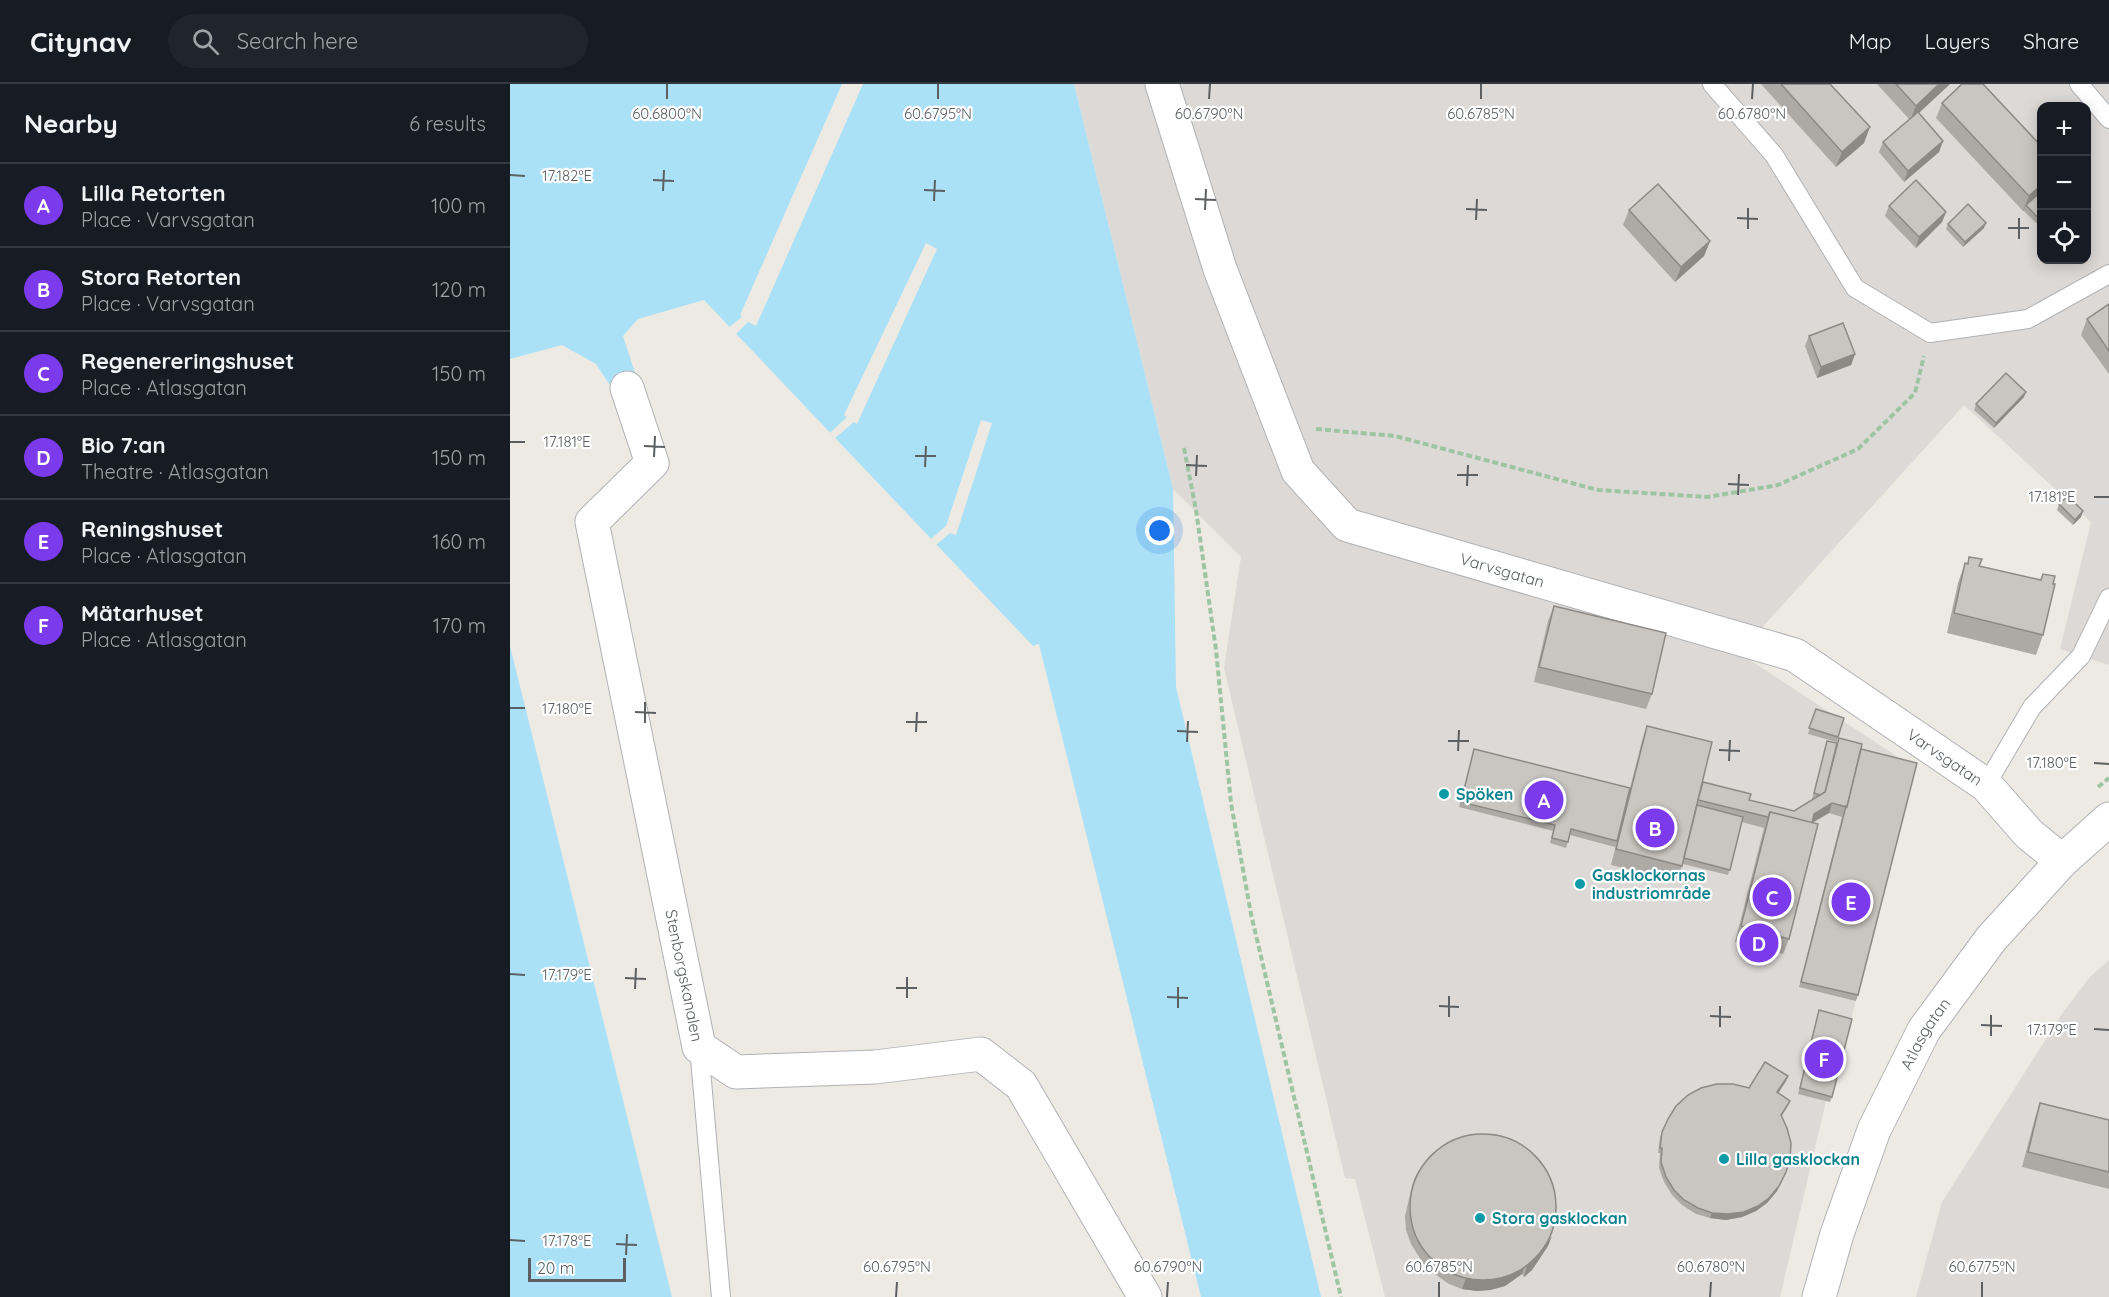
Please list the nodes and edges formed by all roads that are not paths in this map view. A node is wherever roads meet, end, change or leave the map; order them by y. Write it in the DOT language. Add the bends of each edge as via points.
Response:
graph roads {
  1 [pos="1162,84"];
  2 [pos="1712,84"];
  3 [pos="2079,84"];
  4 [pos="2109,119"];
  5 [pos="2109,274"];
  6 [pos="627,388"];
  7 [pos="2109,598"];
  8 [pos="1986,785"];
  9 [pos="2109,819"];
  10 [pos="2062,861"];
  11 [pos="699,1047"];
  12 [pos="721,1297"];
  13 [pos="1144,1297"];
  14 [pos="1819,1297"];
  1 -- 8 [label="street, Varvsgatan" via="1220,269 1298,471 1347,525 1795,655"];
  2 -- 5 [label="lane" via="1774,155 1855,288 1930,333 2028,320"];
  3 -- 4 [label="lane"];
  6 -- 11 [label="street, Stenborgskanalen" via="652,463 592,522"];
  7 -- 8 [label="lane" via="2080,656 2032,707"];
  8 -- 10 [label="street, Varvsgatan" via="2029,834"];
  9 -- 10 [label="street, Atlasgatan"];
  10 -- 14 [label="street, Atlasgatan" via="1991,939 1924,1030 1874,1130"];
  11 -- 12 [label="lane"];
  11 -- 13 [label="street, Stenborgskanalen" via="736,1072 875,1067 981,1054 1021,1085"];
}
